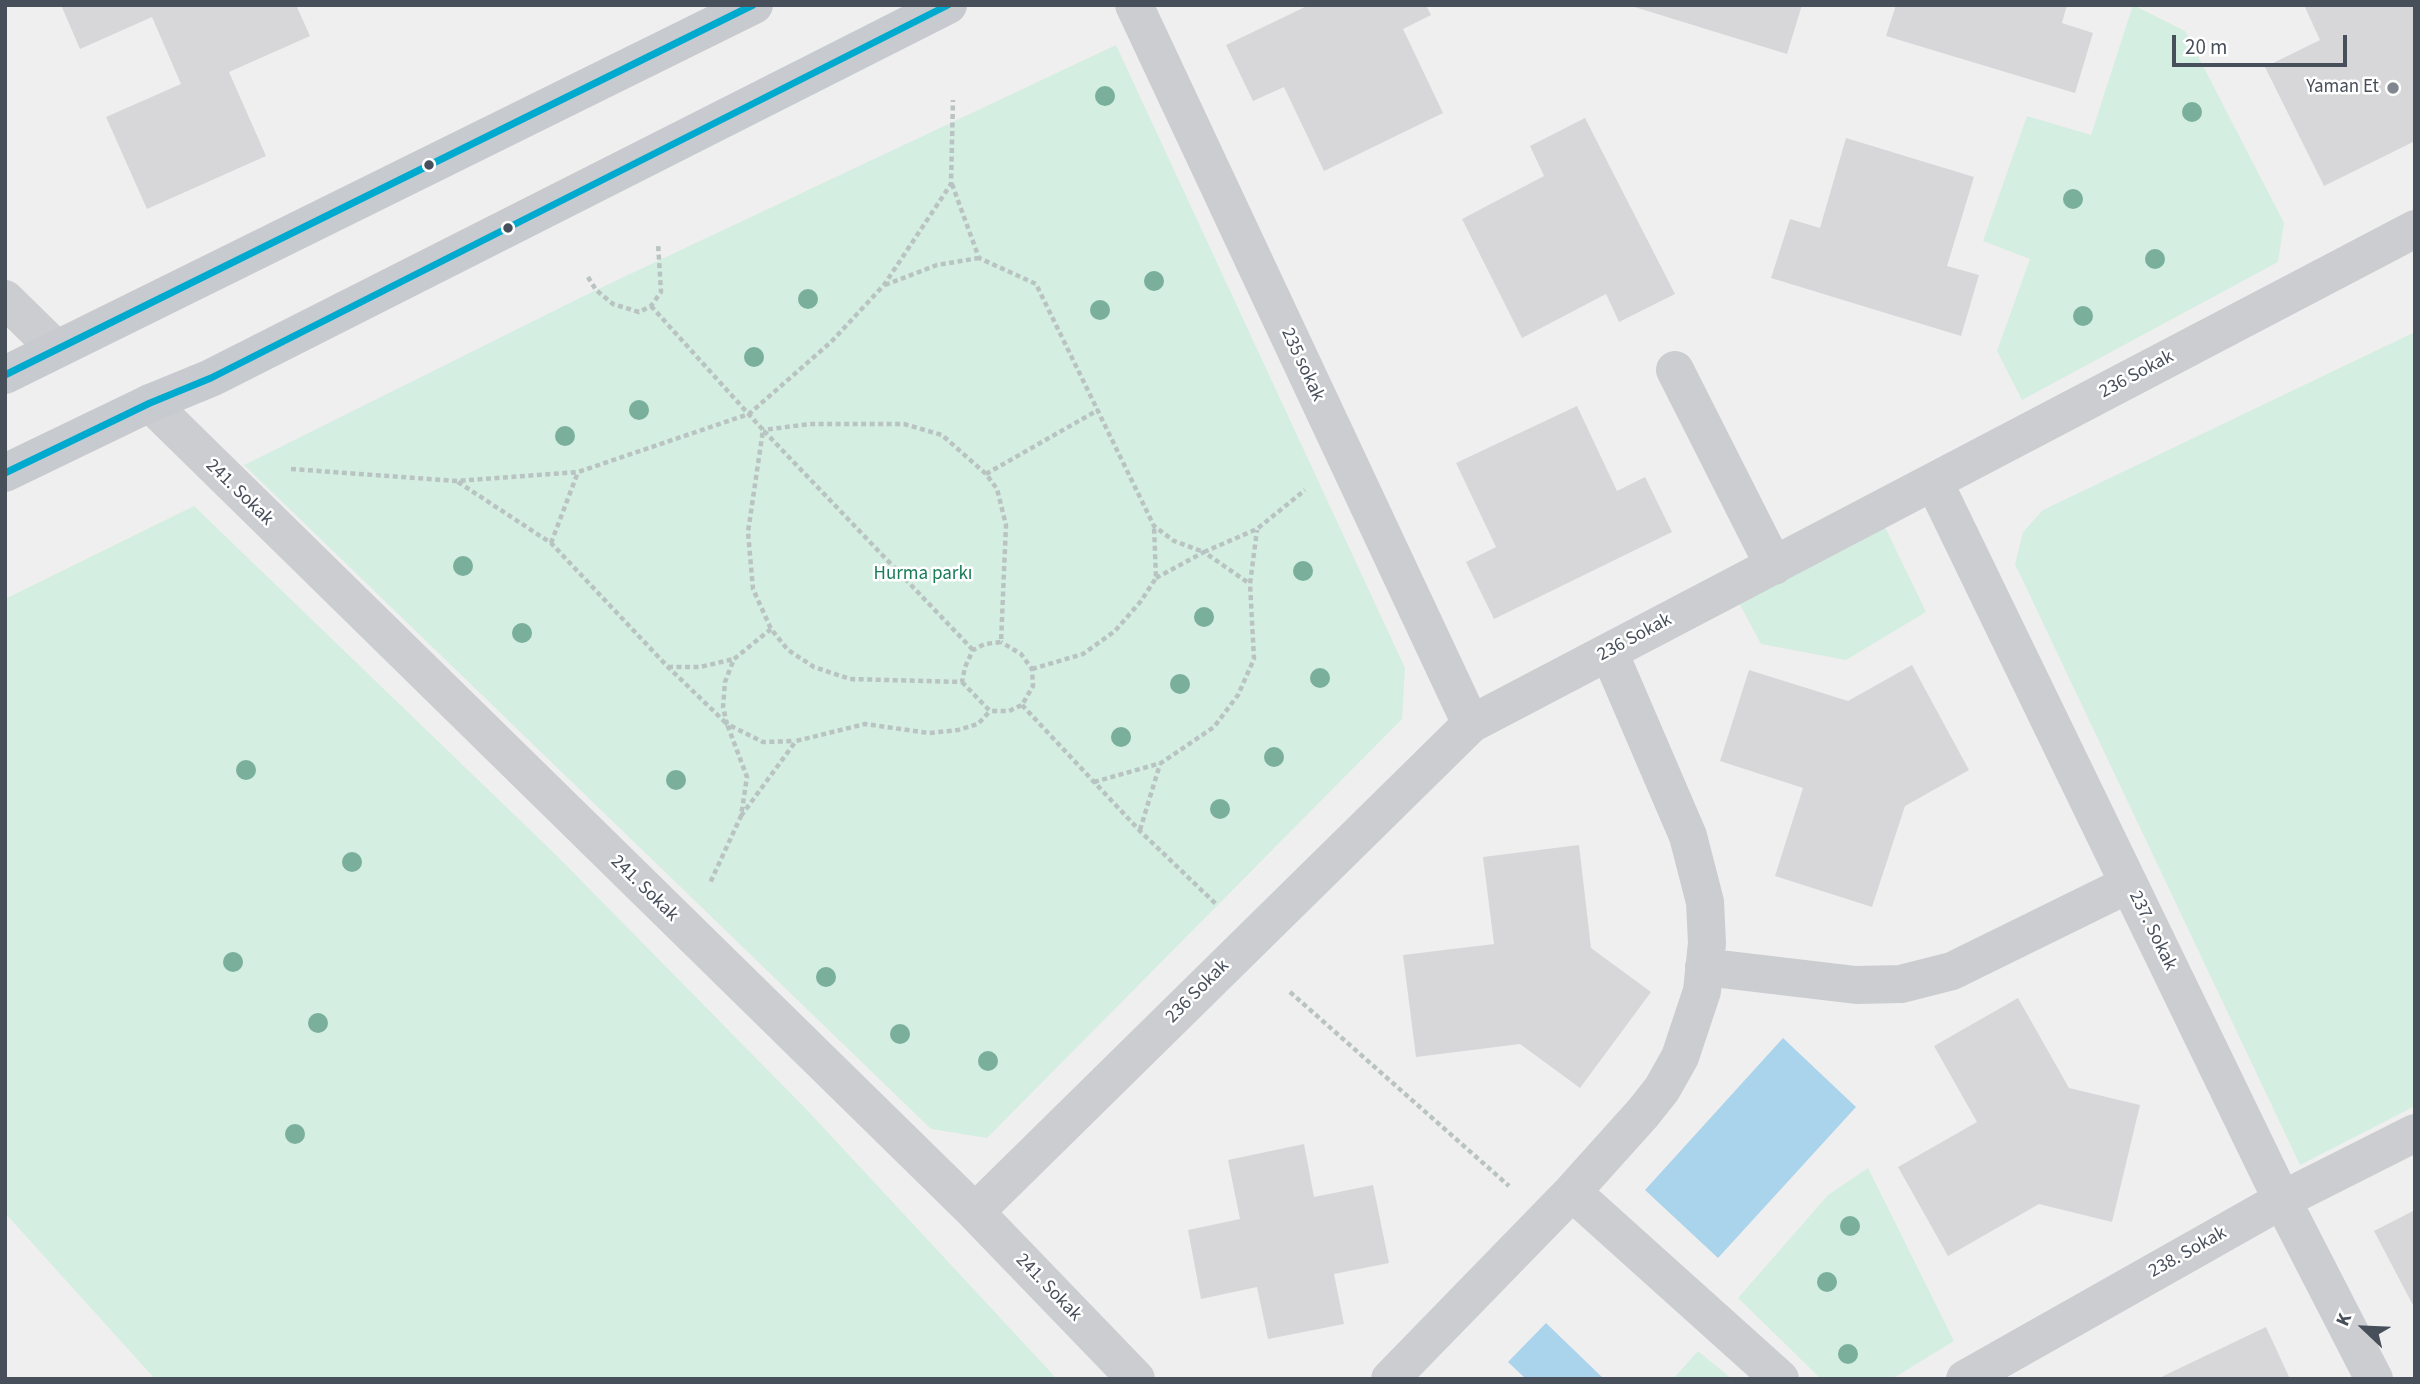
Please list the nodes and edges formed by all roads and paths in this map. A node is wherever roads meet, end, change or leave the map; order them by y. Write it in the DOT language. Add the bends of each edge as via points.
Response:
graph roads {
  1 [pos="754,5"];
  2 [pos="948,5"];
  3 [pos="1134,5"];
  4 [pos="953,100"];
  5 [pos="951,184"];
  6 [pos="2415,229"];
  7 [pos="658,243"];
  8 [pos="979,258"];
  9 [pos="588,277"];
  10 [pos="884,285"];
  11 [pos="5,299"];
  12 [pos="652,306"];
  13 [pos="56,349"];
  14 [pos="1675,370"];
  15 [pos="5,374"];
  16 [pos="150,403"];
  17 [pos="1098,410"];
  18 [pos="749,414"];
  19 [pos="764,430"];
  20 [pos="284,468"];
  21 [pos="578,472"];
  22 [pos="5,473"];
  23 [pos="986,474"];
  24 [pos="457,481"];
  25 [pos="1934,482"];
  26 [pos="1307,488"];
  27 [pos="1154,526"];
  28 [pos="1257,529"];
  29 [pos="551,542"];
  30 [pos="1204,552"];
  31 [pos="1773,566"];
  32 [pos="1156,578"];
  33 [pos="1250,584"];
  34 [pos="771,629"];
  35 [pos="1001,642"];
  36 [pos="973,650"];
  37 [pos="1609,652"];
  38 [pos="734,659"];
  39 [pos="667,666"];
  40 [pos="1032,669"];
  41 [pos="962,682"];
  42 [pos="1023,705"];
  43 [pos="990,711"];
  44 [pos="727,724"];
  45 [pos="1471,724"];
  46 [pos="796,741"];
  47 [pos="1160,764"];
  48 [pos="1094,782"];
  49 [pos="741,816"];
  50 [pos="1140,831"];
  51 [pos="2129,884"];
  52 [pos="687,931"];
  53 [pos="1252,939"];
  54 [pos="1704,967"];
  55 [pos="1290,992"];
  56 [pos="2415,1133"];
  57 [pos="2282,1200"];
  58 [pos="1559,1205"];
  59 [pos="975,1212"];
  60 [pos="1972,1377"];
  61 [pos="1136,1379"];
  62 [pos="1390,1379"];
  63 [pos="1780,1379"];
  64 [pos="2374,1379"];
  1 -- 13 [label="main road"];
  2 -- 16 [label="main road" via="211,378"];
  3 -- 45 [label="street, 235 sokak"];
  4 -- 5 [label="path"];
  5 -- 8 [label="path"];
  5 -- 10 [label="path"];
  6 -- 25 [label="street, 236 Sokak"];
  7 -- 12 [label="path" via="660,292"];
  8 -- 10 [label="path" via="937,265"];
  8 -- 17 [label="path" via="1035,284"];
  9 -- 12 [label="path" via="613,304 639,312"];
  10 -- 18 [label="path" via="831,342"];
  11 -- 13 [label="street"];
  12 -- 18 [label="path"];
  13 -- 15 [label="main road"];
  14 -- 31 [label="street"];
  16 -- 22 [label="main road"];
  16 -- 52 [label="street, 241. Sokak"];
  17 -- 23 [label="path"];
  17 -- 27 [label="path"];
  18 -- 19 [label="path"];
  18 -- 21 [label="path"];
  19 -- 23 [label="path" via="810,424 904,425 942,435"];
  19 -- 34 [label="path" via="748,532 753,589"];
  19 -- 36 [label="path"];
  20 -- 24 [label="path"];
  21 -- 24 [label="path"];
  21 -- 29 [label="path"];
  23 -- 35 [label="path" via="997,489 1006,525"];
  24 -- 29 [label="path"];
  25 -- 31 [label="street, 236 Sokak"];
  25 -- 51 [label="street, 237. Sokak"];
  26 -- 28 [label="path"];
  27 -- 30 [label="path" via="1174,541"];
  27 -- 32 [label="path"];
  28 -- 30 [label="path"];
  28 -- 33 [label="path"];
  29 -- 39 [label="path"];
  30 -- 32 [label="path"];
  30 -- 33 [label="path"];
  31 -- 37 [label="street, 236 Sokak"];
  32 -- 40 [label="path" via="1115,631 1083,654"];
  33 -- 47 [label="path" via="1254,659 1238,695 1214,727"];
  34 -- 38 [label="path"];
  34 -- 41 [label="path" via="788,650 814,667 850,679"];
  35 -- 36 [label="path"];
  35 -- 40 [label="path" via="1021,654"];
  36 -- 41 [label="path"];
  37 -- 45 [label="street, 236 Sokak"];
  37 -- 54 [label="street" via="1688,836 1705,902"];
  38 -- 39 [label="path" via="700,667"];
  38 -- 44 [label="path" via="725,682"];
  39 -- 44 [label="path"];
  40 -- 42 [label="path" via="1033,686"];
  41 -- 43 [label="path"];
  42 -- 43 [label="path"];
  42 -- 48 [label="path"];
  43 -- 46 [label="path" via="978,724 958,730 929,733 865,724"];
  44 -- 46 [label="path" via="763,742"];
  44 -- 49 [label="path" via="747,777"];
  45 -- 53 [label="street, 236 Sokak"];
  46 -- 49 [label="path"];
  47 -- 48 [label="path"];
  47 -- 50 [label="path"];
  48 -- 50 [label="path"];
  49 -- 52 [label="path"];
  50 -- 53 [label="path"];
  51 -- 54 [label="street" via="1952,971 1901,984 1856,985"];
  51 -- 57 [label="street, 237. Sokak"];
  52 -- 59 [label="street, 241. Sokak"];
  53 -- 59 [label="street, 236 Sokak"];
  54 -- 58 [label="street" via="1702,991 1680,1056 1662,1090"];
  55 -- 58 [label="path"];
  56 -- 57 [label="street, 238. Sokak"];
  57 -- 60 [label="street, 238. Sokak"];
  57 -- 64 [label="street, 237. Sokak"];
  58 -- 62 [label="street"];
  58 -- 63 [label="street"];
  59 -- 61 [label="street, 241. Sokak"];
}
